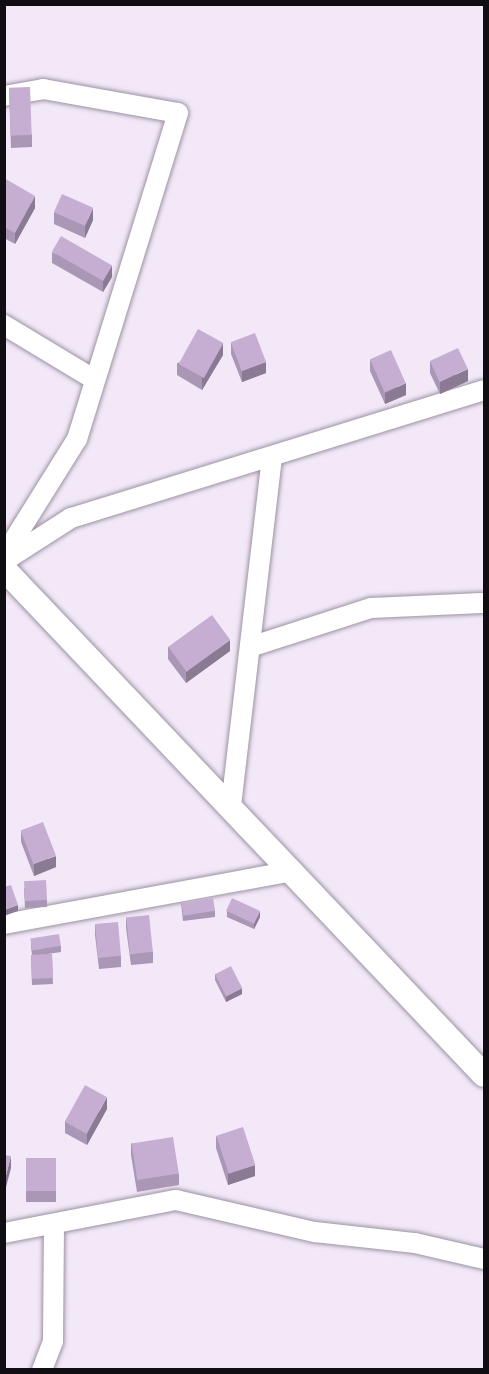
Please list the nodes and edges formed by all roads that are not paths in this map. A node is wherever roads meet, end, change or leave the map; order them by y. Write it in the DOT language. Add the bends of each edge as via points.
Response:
graph roads {
  1 [pos="4,96"];
  2 [pos="4,325"];
  3 [pos="95,380"];
  4 [pos="484,390"];
  5 [pos="272,458"];
  6 [pos="4,556"];
  7 [pos="4,561"];
  8 [pos="4,569"];
  9 [pos="482,603"];
  10 [pos="250,647"];
  11 [pos="231,806"];
  12 [pos="293,870"];
  13 [pos="4,924"];
  14 [pos="484,1075"];
  15 [pos="54,1224"];
  16 [pos="4,1233"];
  17 [pos="484,1259"];
  18 [pos="42,1370"];
  1 -- 3 [label="street" via="43,89 178,113"];
  2 -- 3 [label="street"];
  3 -- 6 [label="street" via="77,439"];
  4 -- 5 [label="street"];
  5 -- 7 [label="street" via="71,518"];
  5 -- 10 [label="street"];
  8 -- 11 [label="street"];
  9 -- 10 [label="street" via="371,608"];
  10 -- 11 [label="street"];
  11 -- 12 [label="street"];
  12 -- 13 [label="street"];
  12 -- 14 [label="street"];
  15 -- 16 [label="street"];
  15 -- 17 [label="street" via="176,1200 315,1232 415,1243"];
  15 -- 18 [label="street" via="54,1341"];
}
